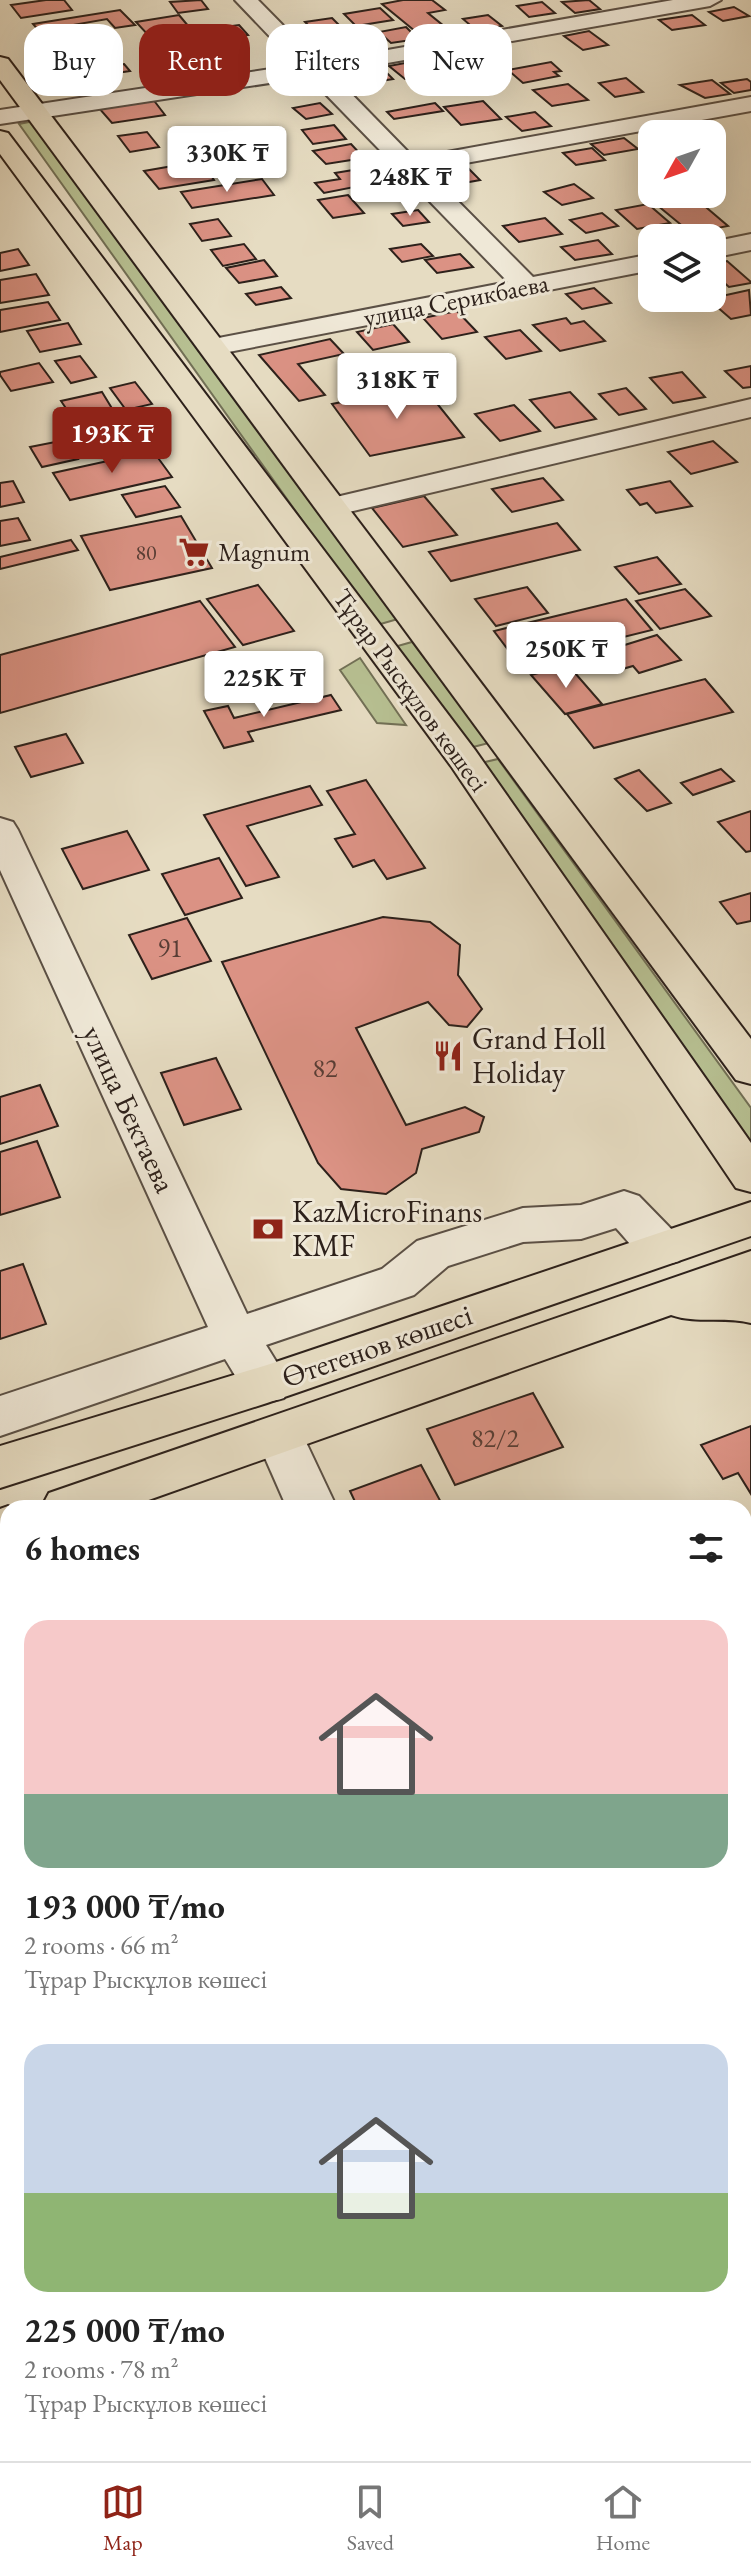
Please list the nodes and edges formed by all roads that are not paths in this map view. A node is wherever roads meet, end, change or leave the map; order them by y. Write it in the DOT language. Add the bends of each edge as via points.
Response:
graph roads {
  1 [pos="246,0"];
  2 [pos="710,0"];
  3 [pos="270,24"];
  4 [pos="388,56"];
  5 [pos="0,64"];
  6 [pos="266,77"];
  7 [pos="341,96"];
  8 [pos="751,104"];
  9 [pos="36,113"];
  10 [pos="0,117"];
  11 [pos="0,138"];
  12 [pos="408,166"];
  13 [pos="751,242"];
  14 [pos="726,247"];
  15 [pos="638,265"];
  16 [pos="527,286"];
  17 [pos="213,347"];
  18 [pos="751,408"];
  19 [pos="332,507"];
  20 [pos="423,629"];
  21 [pos="377,643"];
  22 [pos="510,745"];
  23 [pos="463,758"];
  24 [pos="0,830"];
  25 [pos="751,1069"];
  26 [pos="751,1176"];
  27 [pos="751,1219"];
  28 [pos="663,1249"];
  29 [pos="751,1269"];
  30 [pos="655,1303"];
  31 [pos="751,1305"];
  32 [pos="234,1335"];
  33 [pos="267,1384"];
  34 [pos="0,1416"];
  35 [pos="279,1435"];
  36 [pos="0,1467"];
  37 [pos="89,1500"];
  38 [pos="308,1500"];
  1 -- 3 [label="street"];
  2 -- 4 [label="street"];
  5 -- 9 [label="main road, Тұрар Рыскұлов көшесі"];
  6 -- 9 [label="street"];
  7 -- 12 [label="street"];
  8 -- 12 [label="street"];
  9 -- 10 [label="street"];
  9 -- 17 [label="main road, Тұрар Рыскұлов көшесі"];
  11 -- 21 [label="main road, Тұрар Рыскұлов көшесі"];
  12 -- 16 [label="street"];
  13 -- 14 [label="street"];
  15 -- 16 [label="street, улица Серикбаева"];
  16 -- 17 [label="street, улица Серикбаева"];
  17 -- 19 [label="main road, Тұрар Рыскұлов көшесі"];
  18 -- 19 [label="street"];
  19 -- 20 [label="main road, Тұрар Рыскұлов көшесі"];
  20 -- 21 [label="main road"];
  20 -- 22 [label="main road, Тұрар Рыскұлов көшесі"];
  21 -- 23 [label="main road, Тұрар Рыскұлов көшесі"];
  22 -- 23 [label="main road"];
  22 -- 25 [label="main road, Тұрар Рыскұлов көшесі"];
  23 -- 26 [label="main road, Тұрар Рыскұлов көшесі"];
  24 -- 32 [label="street, улица Бектаева"];
  27 -- 28 [label="main road, Өтегенов көшесі"];
  28 -- 32 [label="street" via="624,1208 581,1222 523,1225 433,1253 398,1282"];
  28 -- 33 [label="main road, Өтегенов көшесі"];
  29 -- 30 [label="main road, Өтегенов көшесі"];
  30 -- 31 [label="main road" via="731,1300"];
  30 -- 35 [label="main road, Өтегенов көшесі"];
  32 -- 33 [label="street, улица Бектаева"];
  32 -- 34 [label="street"];
  33 -- 36 [label="main road, Өтегенов көшесі"];
  35 -- 37 [label="main road, Өтегенов көшесі"];
  35 -- 38 [label="street"];
}
